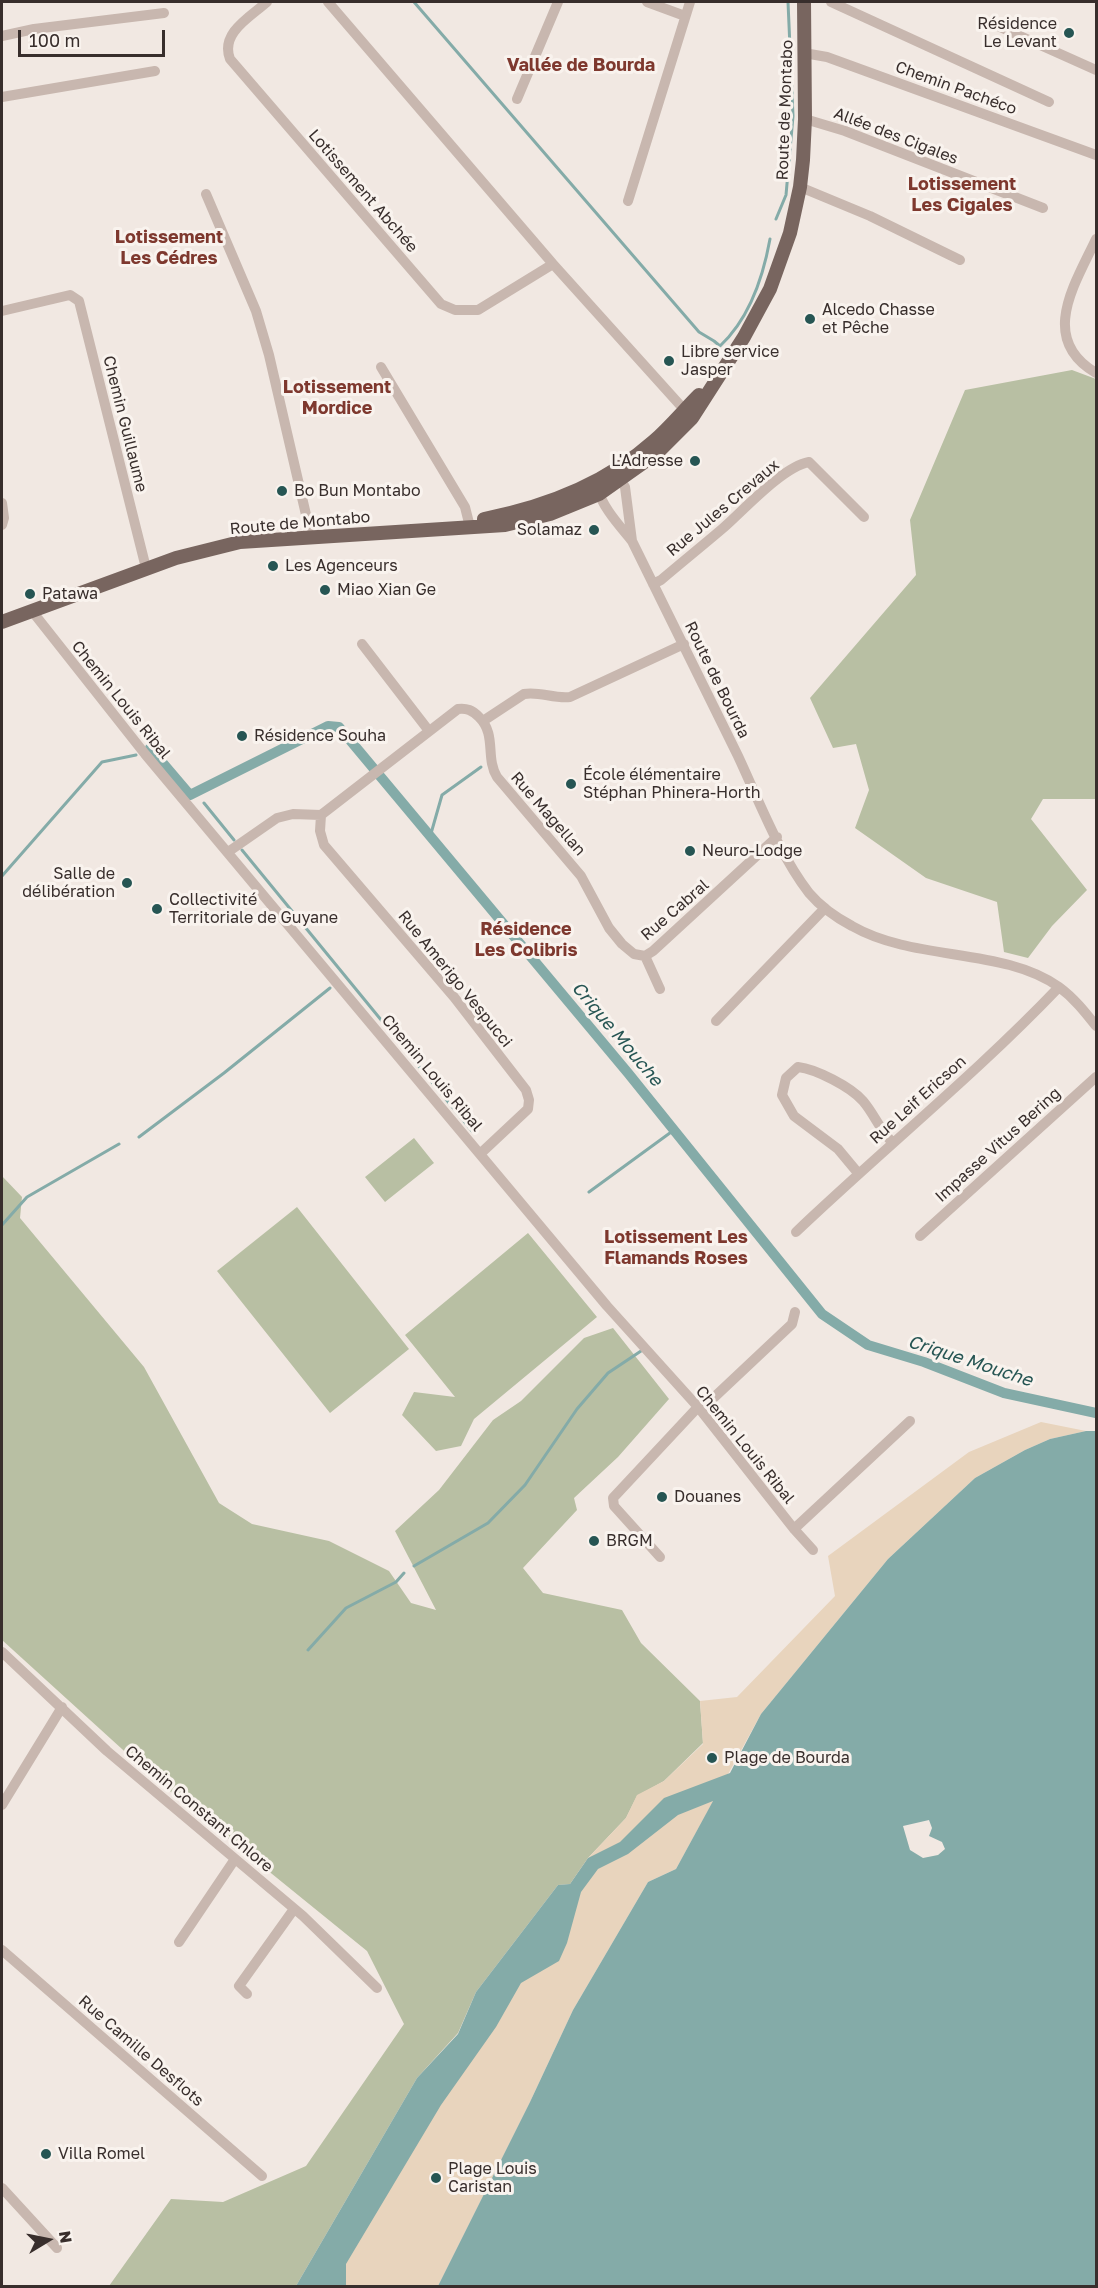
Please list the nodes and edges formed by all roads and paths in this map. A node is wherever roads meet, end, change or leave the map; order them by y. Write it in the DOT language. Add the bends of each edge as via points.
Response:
graph roads {
  1 [pos="267,2"];
  2 [pos="328,2"];
  3 [pos="558,2"];
  4 [pos="647,2"];
  5 [pos="690,2"];
  6 [pos="804,2"];
  7 [pos="831,2"];
  8 [pos="165,13"];
  9 [pos="684,16"];
  10 [pos="1000,27"];
  11 [pos="2,36"];
  12 [pos="804,53"];
  13 [pos="1096,70"];
  14 [pos="155,71"];
  15 [pos="2,97"];
  16 [pos="517,99"];
  17 [pos="1048,102"];
  18 [pos="805,119"];
  19 [pos="1096,155"];
  20 [pos="800,187"];
  21 [pos="206,194"];
  22 [pos="628,201"];
  23 [pos="1043,208"];
  24 [pos="1096,240"];
  25 [pos="960,260"];
  26 [pos="553,264"];
  27 [pos="2,310"];
  28 [pos="381,367"];
  29 [pos="1096,373"];
  30 [pos="688,415"];
  31 [pos="618,476"];
  32 [pos="597,487"];
  33 [pos="2,503"];
  34 [pos="864,518"];
  35 [pos="2,525"];
  36 [pos="470,527"];
  37 [pos="309,537"];
  38 [pos="632,541"];
  39 [pos="146,568"];
  40 [pos="653,584"];
  41 [pos="32,611"];
  42 [pos="2,622"];
  43 [pos="362,644"];
  44 [pos="684,644"];
  45 [pos="483,721"];
  46 [pos="429,731"];
  47 [pos="321,815"];
  48 [pos="777,837"];
  49 [pos="228,852"];
  50 [pos="825,908"];
  51 [pos="645,956"];
  52 [pos="1059,987"];
  53 [pos="660,989"];
  54 [pos="716,1021"];
  55 [pos="1096,1026"];
  56 [pos="1096,1077"];
  57 [pos="893,1143"];
  58 [pos="480,1154"];
  59 [pos="858,1173"];
  60 [pos="796,1232"];
  61 [pos="920,1236"];
  62 [pos="795,1312"];
  63 [pos="698,1407"];
  64 [pos="910,1421"];
  65 [pos="794,1529"];
  66 [pos="813,1550"];
  67 [pos="660,1557"];
  68 [pos="2,1652"];
  69 [pos="63,1707"];
  70 [pos="2,1805"];
  71 [pos="235,1859"];
  72 [pos="294,1909"];
  73 [pos="179,1942"];
  74 [pos="2,1950"];
  75 [pos="377,1988"];
  76 [pos="246,1994"];
  77 [pos="262,2175"];
  78 [pos="2,2188"];
  79 [pos="57,2248"];
  1 -- 26 [label="street, Lotissement Abchée" via="229,37 230,59 441,304 455,310 478,310"];
  2 -- 26 [label="street"];
  3 -- 16 [label="street"];
  4 -- 9 [label="street"];
  5 -- 9 [label="street"];
  6 -- 12 [label="main road, Route de Montabo"];
  7 -- 17 [label="street"];
  8 -- 11 [label="street"];
  9 -- 22 [label="street"];
  10 -- 13 [label="street"];
  12 -- 18 [label="main road, Route de Montabo"];
  12 -- 19 [label="street, Chemin Pachéco" via="827,57"];
  14 -- 15 [label="street"];
  18 -- 20 [label="main road, Route de Montabo"];
  18 -- 23 [label="street, Allée des Cigales"];
  20 -- 25 [label="street"];
  20 -- 30 [label="main road, Route de Montabo" via="790,233 770,289 717,381"];
  21 -- 37 [label="street" via="256,311"];
  24 -- 29 [label="street" via="1069,298 1064,321 1072,351 1082,365"];
  26 -- 30 [label="street"];
  27 -- 39 [label="street, Chemin Guillaume" via="66,296 79,301"];
  28 -- 36 [label="street" via="465,507"];
  30 -- 31 [label="main road, Route de Montabo" via="657,453"];
  31 -- 32 [label="main road, Route de Montabo"];
  31 -- 38 [label="street, Route de Bourda" via="625,487"];
  32 -- 36 [label="main road, Route de Montabo" via="550,514 505,525"];
  32 -- 38 [label="street, Route de Bourda" via="614,519"];
  33 -- 35 [label="street"];
  34 -- 40 [label="street, Rue Jules Crevaux" via="809,462 800,463"];
  36 -- 37 [label="main road, Route de Montabo"];
  37 -- 39 [label="main road, Route de Montabo" via="240,542"];
  38 -- 40 [label="street, Route de Bourda"];
  39 -- 41 [label="main road, Route de Montabo"];
  40 -- 44 [label="street, Route de Bourda"];
  41 -- 42 [label="main road, Route de Montabo"];
  41 -- 49 [label="street, Chemin Louis Ribal"];
  43 -- 46 [label="street"];
  44 -- 45 [label="street" via="570,697 524,694"];
  44 -- 48 [label="street, Route de Bourda"];
  45 -- 46 [label="street" via="466,708 458,709"];
  45 -- 51 [label="street, Rue Magellan" via="491,736 492,768 497,777 581,876 622,944 634,954"];
  46 -- 47 [label="street"];
  47 -- 49 [label="street" via="277,818"];
  47 -- 58 [label="street, Rue Amerigo Vespucci" via="324,844 454,997 526,1090 528,1109"];
  48 -- 50 [label="street, Route de Bourda" via="810,894"];
  48 -- 51 [label="street, Rue Cabral"];
  49 -- 58 [label="street, Chemin Louis Ribal"];
  50 -- 52 [label="street, Route de Bourda" via="853,927 908,948 1028,971"];
  50 -- 54 [label="street"];
  51 -- 53 [label="street"];
  52 -- 55 [label="street, Route de Bourda"];
  52 -- 57 [label="street, Rue Leif Ericson" via="1012,1036"];
  56 -- 61 [label="street, Impasse Vitus Bering"];
  57 -- 59 [label="street, Rue Leif Ericson"];
  57 -- 59 [label="street" via="863,1100 811,1068 798,1067 792,1072 786,1078 782,1095 794,1116 838,1149"];
  58 -- 63 [label="street, Chemin Louis Ribal" via="607,1306"];
  59 -- 60 [label="street, Rue Leif Ericson"];
  62 -- 63 [label="street" via="792,1324 707,1404"];
  63 -- 65 [label="street, Chemin Louis Ribal"];
  63 -- 67 [label="street" via="613,1498 614,1506"];
  64 -- 65 [label="street"];
  65 -- 66 [label="street, Chemin Louis Ribal"];
  68 -- 69 [label="street, Chemin Constant Chlore"];
  69 -- 70 [label="street"];
  69 -- 71 [label="street, Chemin Constant Chlore" via="107,1751"];
  71 -- 72 [label="street, Chemin Constant Chlore"];
  71 -- 73 [label="street"];
  72 -- 75 [label="street, Chemin Constant Chlore"];
  72 -- 76 [label="street" via="239,1986"];
  74 -- 77 [label="street, Rue Camille Desflots"];
  78 -- 79 [label="street"];
}
